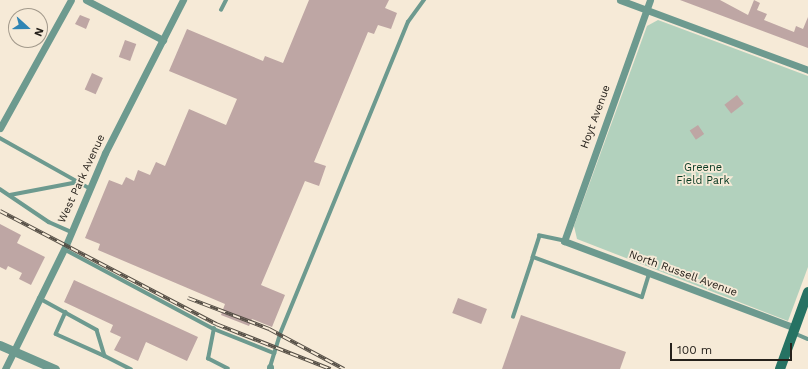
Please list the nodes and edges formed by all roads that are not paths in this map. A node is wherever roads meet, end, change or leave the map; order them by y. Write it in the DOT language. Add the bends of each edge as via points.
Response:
graph roads {
  1 [pos="71,0"];
  2 [pos="86,0"];
  3 [pos="183,0"];
  4 [pos="226,0"];
  5 [pos="424,0"];
  6 [pos="620,0"];
  7 [pos="650,0"];
  8 [pos="221,10"];
  9 [pos="646,10"];
  10 [pos="163,40"];
  11 [pos="808,70"];
  12 [pos="0,128"];
  13 [pos="0,138"];
  14 [pos="78,182"];
  15 [pos="89,188"];
  16 [pos="0,189"];
  17 [pos="10,195"];
  18 [pos="69,230"];
  19 [pos="564,241"];
  20 [pos="64,249"];
  21 [pos="533,257"];
  22 [pos="649,274"];
  23 [pos="808,292"];
  24 [pos="38,298"];
  25 [pos="66,312"];
  26 [pos="513,317"];
  27 [pos="214,329"];
  28 [pos="794,330"];
  29 [pos="808,339"];
  30 [pos="0,345"];
  31 [pos="13,352"];
  32 [pos="274,353"];
  33 [pos="105,356"];
  34 [pos="270,368"];
  35 [pos="5,369"];
  36 [pos="55,369"];
  37 [pos="131,369"];
  38 [pos="228,369"];
  39 [pos="780,369"];
  1 -- 12 [label="street"];
  2 -- 10 [label="street"];
  3 -- 10 [label="street, West Park Avenue"];
  4 -- 8 [label="lane"];
  5 -- 32 [label="lane" via="408,22"];
  6 -- 9 [label="street"];
  7 -- 9 [label="street, Hoyt Avenue"];
  9 -- 11 [label="street"];
  9 -- 19 [label="street, Hoyt Avenue"];
  10 -- 15 [label="street, West Park Avenue"];
  13 -- 14 [label="lane"];
  14 -- 15 [label="lane"];
  14 -- 17 [label="lane"];
  15 -- 18 [label="street, West Park Avenue"];
  16 -- 17 [label="lane"];
  17 -- 18 [label="lane" via="49,222"];
  18 -- 20 [label="street, West Park Avenue"];
  19 -- 21 [label="lane" via="540,236"];
  19 -- 22 [label="street, North Russell Avenue"];
  20 -- 24 [label="street, West Park Avenue"];
  20 -- 27 [label="lane"];
  21 -- 22 [label="lane" via="642,297"];
  21 -- 26 [label="lane"];
  22 -- 28 [label="street, North Russell Avenue"];
  23 -- 28 [label="main road"];
  24 -- 25 [label="lane"];
  24 -- 31 [label="street, West Park Avenue"];
  25 -- 33 [label="lane" via="98,330"];
  25 -- 33 [label="lane" via="56,334"];
  27 -- 32 [label="lane"];
  27 -- 38 [label="lane" via="208,359"];
  28 -- 29 [label="lane"];
  28 -- 39 [label="main road"];
  30 -- 31 [label="street"];
  31 -- 35 [label="street, West Park Avenue"];
  31 -- 36 [label="street"];
  32 -- 34 [label="lane"];
  33 -- 37 [label="lane"];
}
